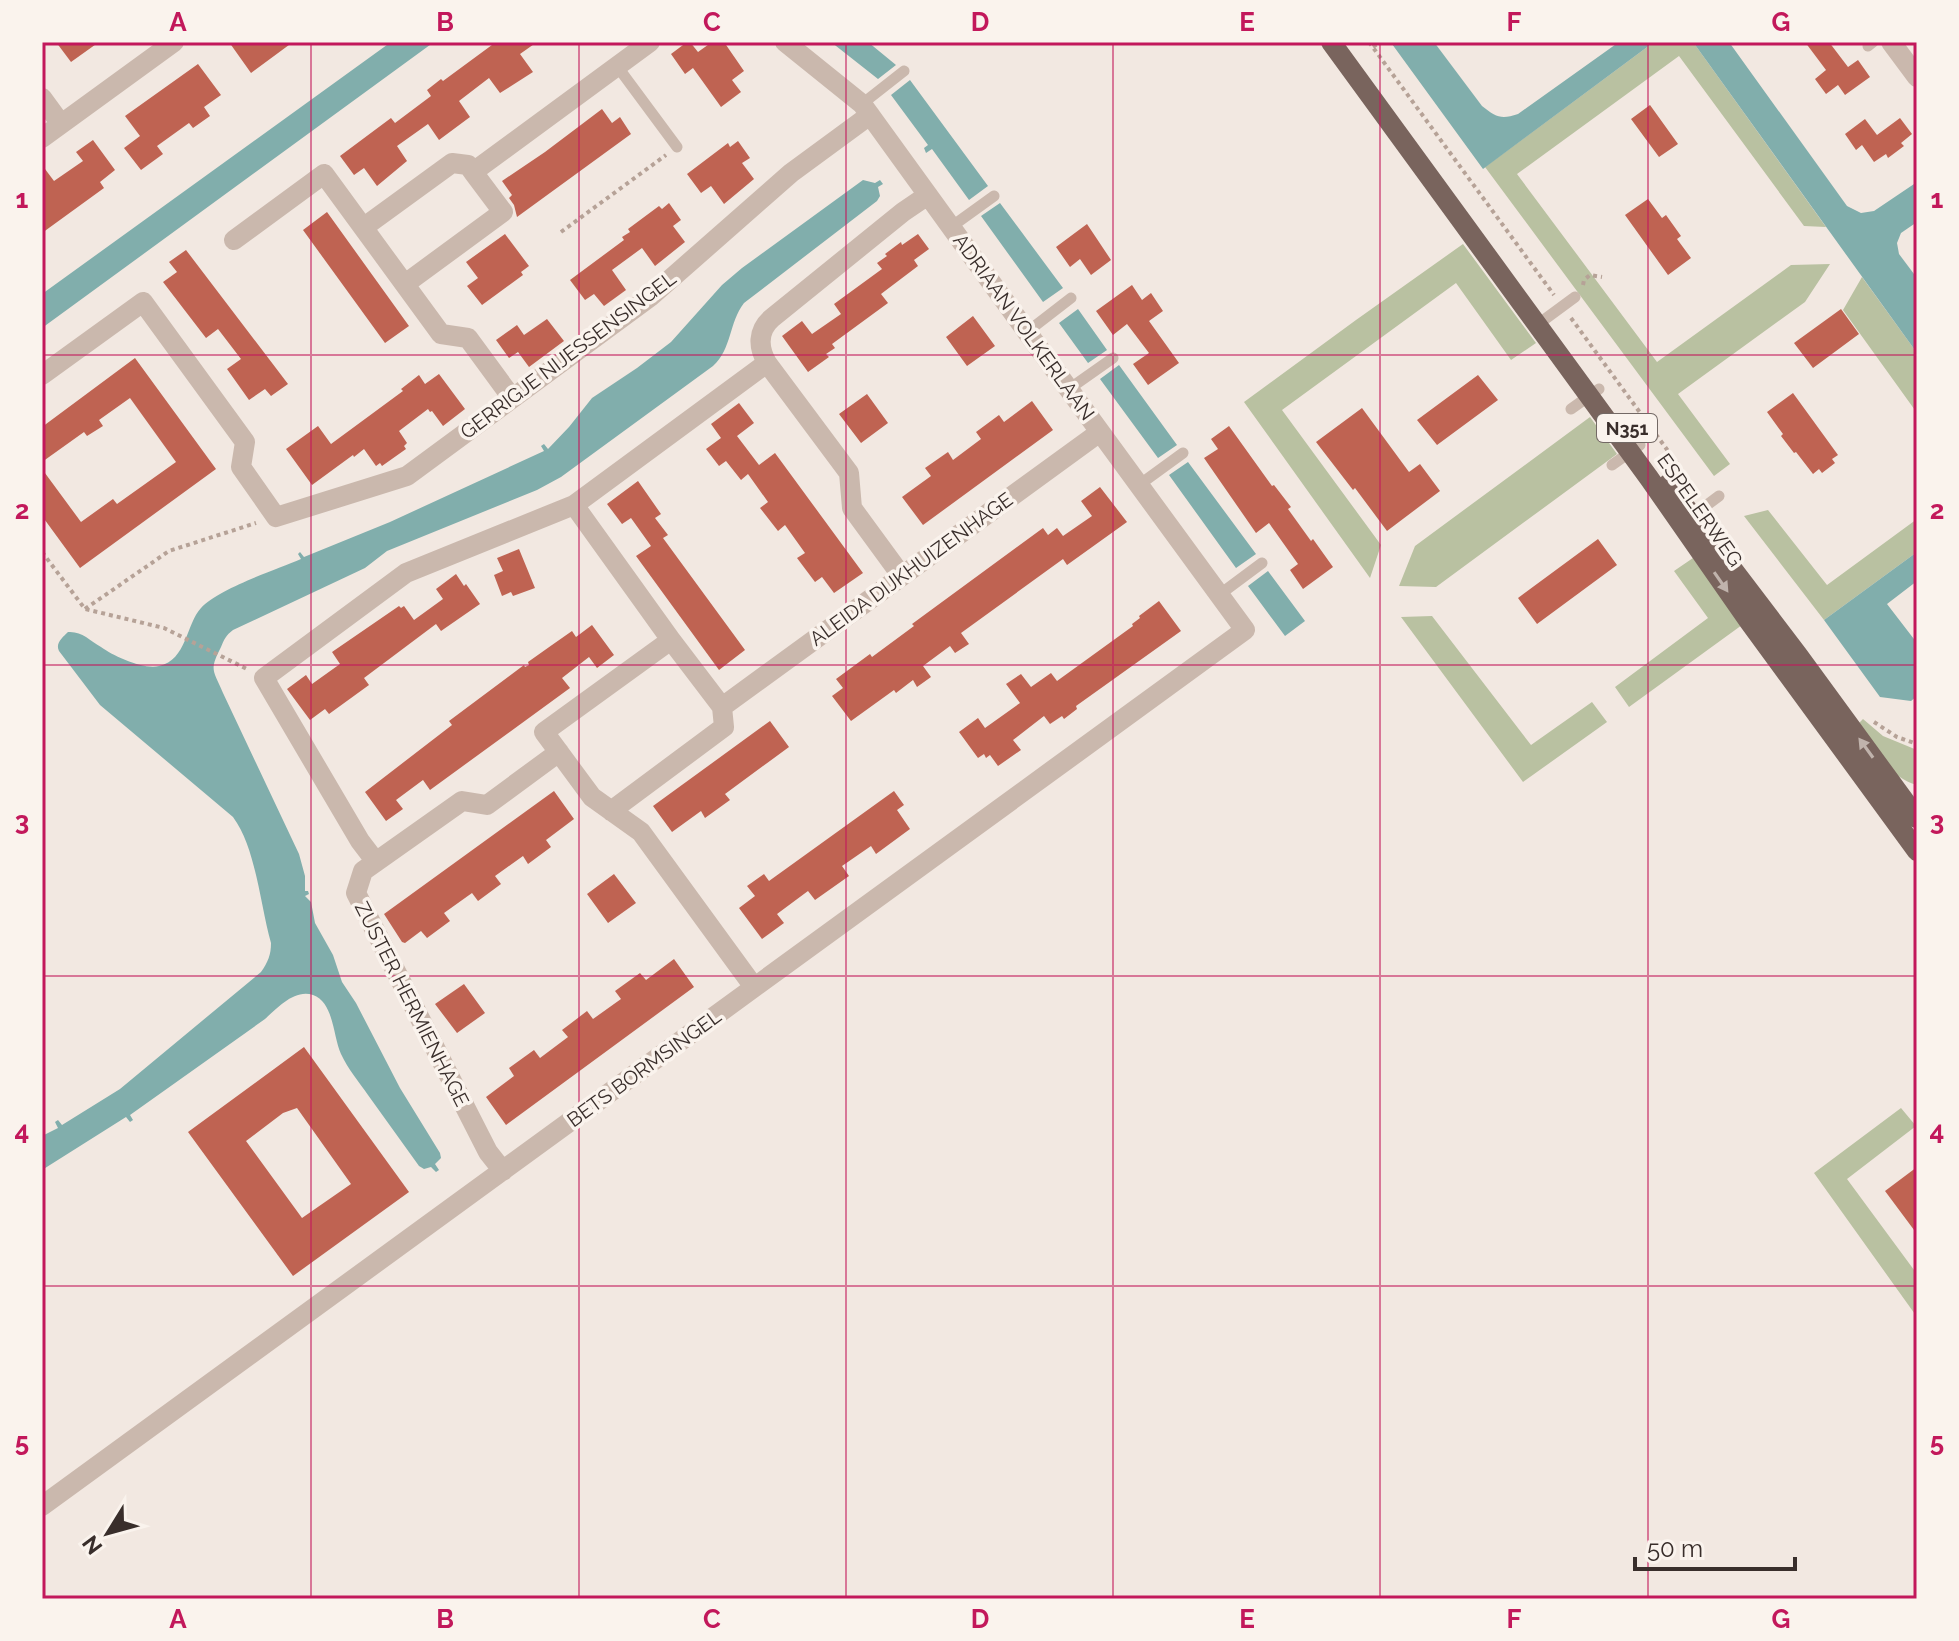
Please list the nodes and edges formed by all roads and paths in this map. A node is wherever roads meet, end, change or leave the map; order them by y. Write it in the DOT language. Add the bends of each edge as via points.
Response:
graph roads {
  1 [pos="174,42"];
  2 [pos="650,42"];
  3 [pos="785,42"];
  4 [pos="1331,42"];
  5 [pos="1345,42"];
  6 [pos="1380,42"];
  7 [pos="1371,44"];
  8 [pos="1899,45"];
  9 [pos="617,66"];
  10 [pos="904,71"];
  11 [pos="1917,77"];
  12 [pos="42,98"];
  13 [pos="866,109"];
  14 [pos="61,124"];
  15 [pos="42,138"];
  16 [pos="673,150"];
  17 [pos="473,172"];
  18 [pos="928,195"];
  19 [pos="994,196"];
  20 [pos="364,227"];
  21 [pos="951,227"];
  22 [pos="561,232"];
  23 [pos="234,240"];
  24 [pos="1602,277"];
  25 [pos="405,284"];
  26 [pos="1579,294"];
  27 [pos="1071,298"];
  28 [pos="1549,316"];
  29 [pos="1027,332"];
  30 [pos="1113,358"];
  31 [pos="767,363"];
  32 [pos="42,375"];
  33 [pos="1069,389"];
  34 [pos="1594,393"];
  35 [pos="512,398"];
  36 [pos="1571,409"];
  37 [pos="1100,432"];
  38 [pos="1635,449"];
  39 [pos="1183,453"];
  40 [pos="1612,465"];
  41 [pos="1683,471"];
  42 [pos="1139,485"];
  43 [pos="1719,496"];
  44 [pos="574,505"];
  45 [pos="276,517"];
  46 [pos="1686,520"];
  47 [pos="42,552"];
  48 [pos="1262,563"];
  49 [pos="901,575"];
  50 [pos="1219,595"];
  51 [pos="85,609"];
  52 [pos="1245,630"];
  53 [pos="671,640"];
  54 [pos="227,659"];
  55 [pos="722,707"];
  56 [pos="1866,715"];
  57 [pos="1917,744"];
  58 [pos="559,752"];
  59 [pos="611,811"];
  60 [pos="1915,812"];
  61 [pos="1913,842"];
  62 [pos="376,862"];
  63 [pos="754,987"];
  64 [pos="503,1171"];
  65 [pos="42,1506"];
  1 -- 14 [label="street"];
  2 -- 9 [label="street"];
  3 -- 13 [label="street, ADRIAAN VOLKERLAAN"];
  4 -- 28 [label="main road, ESPELERWEG / N351"];
  5 -- 28 [label="main road, ESPELERWEG / N351"];
  6 -- 7 [label="path"];
  7 -- 28 [label="path"];
  8 -- 11 [label="street"];
  9 -- 16 [label="lane"];
  9 -- 17 [label="street"];
  10 -- 13 [label="lane"];
  12 -- 14 [label="street"];
  13 -- 18 [label="street, ADRIAAN VOLKERLAAN"];
  13 -- 35 [label="street, GERRIGJE NIJESSENSINGEL" via="650,297"];
  14 -- 15 [label="street"];
  16 -- 22 [label="path"];
  17 -- 20 [label="street" via="468,165 452,163"];
  17 -- 25 [label="street" via="503,212"];
  18 -- 21 [label="street, ADRIAAN VOLKERLAAN"];
  18 -- 31 [label="street" via="766,324 760,347"];
  19 -- 21 [label="lane"];
  20 -- 23 [label="street" via="324,174"];
  20 -- 25 [label="street"];
  21 -- 29 [label="street, ADRIAAN VOLKERLAAN"];
  24 -- 26 [label="path" via="1590,275"];
  25 -- 35 [label="street" via="441,334 468,338"];
  26 -- 28 [label="lane"];
  27 -- 29 [label="lane"];
  28 -- 34 [label="main road, ESPELERWEG / N351"];
  28 -- 41 [label="path"];
  29 -- 33 [label="street, ADRIAAN VOLKERLAAN"];
  30 -- 33 [label="lane"];
  31 -- 44 [label="street"];
  31 -- 49 [label="street" via="849,473 852,508"];
  32 -- 45 [label="street" via="143,302 245,442 241,467"];
  33 -- 37 [label="street, ADRIAAN VOLKERLAAN"];
  34 -- 36 [label="lane"];
  34 -- 38 [label="main road, ESPELERWEG / N351"];
  35 -- 45 [label="street, GERRIGJE NIJESSENSINGEL" via="407,476"];
  37 -- 42 [label="street, ADRIAAN VOLKERLAAN"];
  37 -- 49 [label="street, ALEIDA DIJKHUIZENHAGE"];
  38 -- 40 [label="lane"];
  38 -- 46 [label="main road, ESPELERWEG / N351"];
  39 -- 42 [label="lane"];
  42 -- 50 [label="street, ADRIAAN VOLKERLAAN"];
  43 -- 46 [label="lane"];
  44 -- 53 [label="street"];
  44 -- 62 [label="street" via="406,573 264,678"];
  45 -- 51 [label="path" via="169,551"];
  60 -- 46 [label="main road, ESPELERWEG / N351, one-way" via="1798,655"];
  46 -- 61 [label="main road, ESPELERWEG / N351, one-way" via="1748,620"];
  47 -- 51 [label="path"];
  48 -- 50 [label="lane"];
  49 -- 55 [label="street, ALEIDA DIJKHUIZENHAGE"];
  50 -- 52 [label="street, ADRIAAN VOLKERLAAN"];
  51 -- 54 [label="path" via="153,625"];
  52 -- 63 [label="street, BETS BORMSINGEL"];
  53 -- 55 [label="street"];
  53 -- 58 [label="street" via="544,732"];
  55 -- 59 [label="street" via="724,727"];
  56 -- 57 [label="path" via="1886,731"];
  58 -- 59 [label="street" via="592,797"];
  58 -- 62 [label="street, ZUSTER HERMIENHAGE" via="487,805 462,801"];
  59 -- 63 [label="street" via="641,832"];
  60 -- 61 [label="street"];
  62 -- 64 [label="street, ZUSTER HERMIENHAGE" via="363,871 356,893 488,1152"];
  63 -- 64 [label="street, BETS BORMSINGEL"];
  64 -- 65 [label="street, BETS BORMSINGEL"];
}
